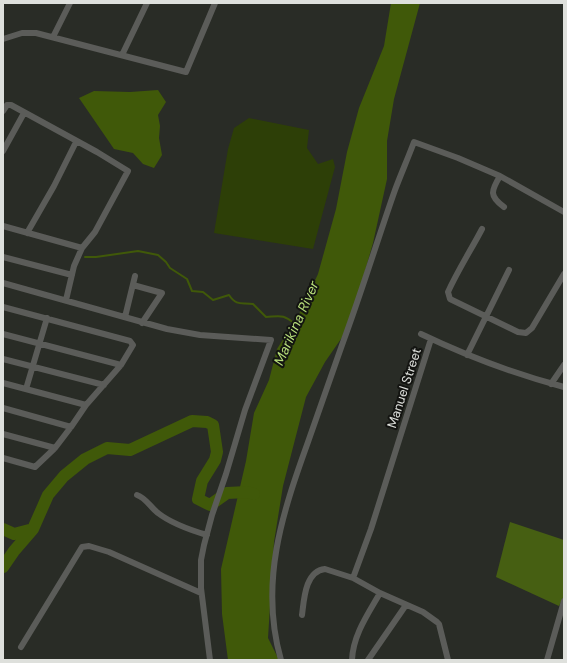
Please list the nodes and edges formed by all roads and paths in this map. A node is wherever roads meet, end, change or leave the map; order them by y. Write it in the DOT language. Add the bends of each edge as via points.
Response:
graph roads {
  1 [pos="70,3"];
  2 [pos="147,3"];
  3 [pos="215,3"];
  4 [pos="53,36"];
  5 [pos="3,39"];
  6 [pos="122,55"];
  7 [pos="3,111"];
  8 [pos="24,112"];
  9 [pos="76,142"];
  10 [pos="3,150"];
  11 [pos="500,176"];
  12 [pos="504,207"];
  13 [pos="564,212"];
  14 [pos="3,226"];
  15 [pos="482,228"];
  16 [pos="27,233"];
  17 [pos="82,248"];
  18 [pos="3,257"];
  19 [pos="509,270"];
  20 [pos="564,274"];
  21 [pos="72,275"];
  22 [pos="135,276"];
  23 [pos="3,283"];
  24 [pos="133,285"];
  25 [pos="66,300"];
  26 [pos="3,307"];
  27 [pos="125,317"];
  28 [pos="485,317"];
  29 [pos="47,318"];
  30 [pos="142,323"];
  31 [pos="3,334"];
  32 [pos="421,334"];
  33 [pos="431,338"];
  34 [pos="40,343"];
  35 [pos="467,354"];
  36 [pos="3,359"];
  37 [pos="120,365"];
  38 [pos="564,365"];
  39 [pos="34,367"];
  40 [pos="3,383"];
  41 [pos="551,384"];
  42 [pos="104,385"];
  43 [pos="564,387"];
  44 [pos="26,389"];
  45 [pos="86,405"];
  46 [pos="3,408"];
  47 [pos="71,428"];
  48 [pos="3,434"];
  49 [pos="54,448"];
  50 [pos="3,458"];
  51 [pos="137,495"];
  52 [pos="207,535"];
  53 [pos="353,578"];
  54 [pos="201,593"];
  55 [pos="380,593"];
  56 [pos="564,601"];
  57 [pos="406,605"];
  58 [pos="302,615"];
  59 [pos="21,647"];
  60 [pos="210,660"];
  61 [pos="281,660"];
  62 [pos="352,660"];
  63 [pos="368,660"];
  64 [pos="448,660"];
  65 [pos="546,660"];
  1 -- 4 [label="street"];
  2 -- 6 [label="street"];
  3 -- 6 [label="street" via="186,72"];
  4 -- 5 [label="street" via="22,33"];
  4 -- 6 [label="street"];
  7 -- 8 [label="street" via="9,105"];
  8 -- 9 [label="street"];
  8 -- 10 [label="street"];
  9 -- 16 [label="street"];
  9 -- 17 [label="street" via="128,171 95,232"];
  11 -- 12 [label="street" via="493,188 494,196"];
  11 -- 13 [label="street"];
  11 -- 61 [label="street" via="414,142 289,493 280,528 274,566 273,612 275,639"];
  14 -- 16 [label="street"];
  15 -- 28 [label="street" via="457,270 448,292 450,300"];
  16 -- 17 [label="street"];
  17 -- 21 [label="street"];
  18 -- 21 [label="street"];
  19 -- 28 [label="street"];
  20 -- 28 [label="street" via="532,328 526,333"];
  21 -- 25 [label="street"];
  22 -- 24 [label="street"];
  23 -- 25 [label="street"];
  24 -- 27 [label="street"];
  24 -- 30 [label="street" via="162,294"];
  25 -- 27 [label="street"];
  26 -- 29 [label="street"];
  27 -- 30 [label="street"];
  28 -- 35 [label="street"];
  29 -- 34 [label="street"];
  29 -- 37 [label="street" via="131,342 133,347"];
  30 -- 52 [label="street" via="183,333 271,340 245,410"];
  31 -- 34 [label="street"];
  32 -- 33 [label="street"];
  33 -- 35 [label="street, Manuel Street"];
  33 -- 53 [label="street, Manuel Street"];
  34 -- 37 [label="street"];
  34 -- 39 [label="street"];
  35 -- 41 [label="street, Manuel Street"];
  36 -- 39 [label="street"];
  37 -- 42 [label="street"];
  38 -- 41 [label="street"];
  39 -- 42 [label="street"];
  39 -- 44 [label="street"];
  40 -- 44 [label="street"];
  41 -- 43 [label="street, Manuel Street"];
  42 -- 45 [label="street"];
  44 -- 45 [label="street"];
  45 -- 47 [label="street"];
  46 -- 47 [label="street"];
  47 -- 49 [label="street"];
  48 -- 49 [label="street"];
  49 -- 50 [label="street" via="35,467"];
  51 -- 52 [label="street" via="157,513 176,524"];
  52 -- 54 [label="street" via="201,560"];
  53 -- 55 [label="street"];
  53 -- 58 [label="street" via="325,569 316,573 308,582"];
  54 -- 59 [label="street" via="109,552 89,546 82,547"];
  54 -- 60 [label="street"];
  55 -- 57 [label="street"];
  55 -- 62 [label="street" via="359,630 353,646"];
  56 -- 65 [label="street"];
  57 -- 63 [label="street"];
  57 -- 64 [label="street" via="423,612 438,623"];
}
